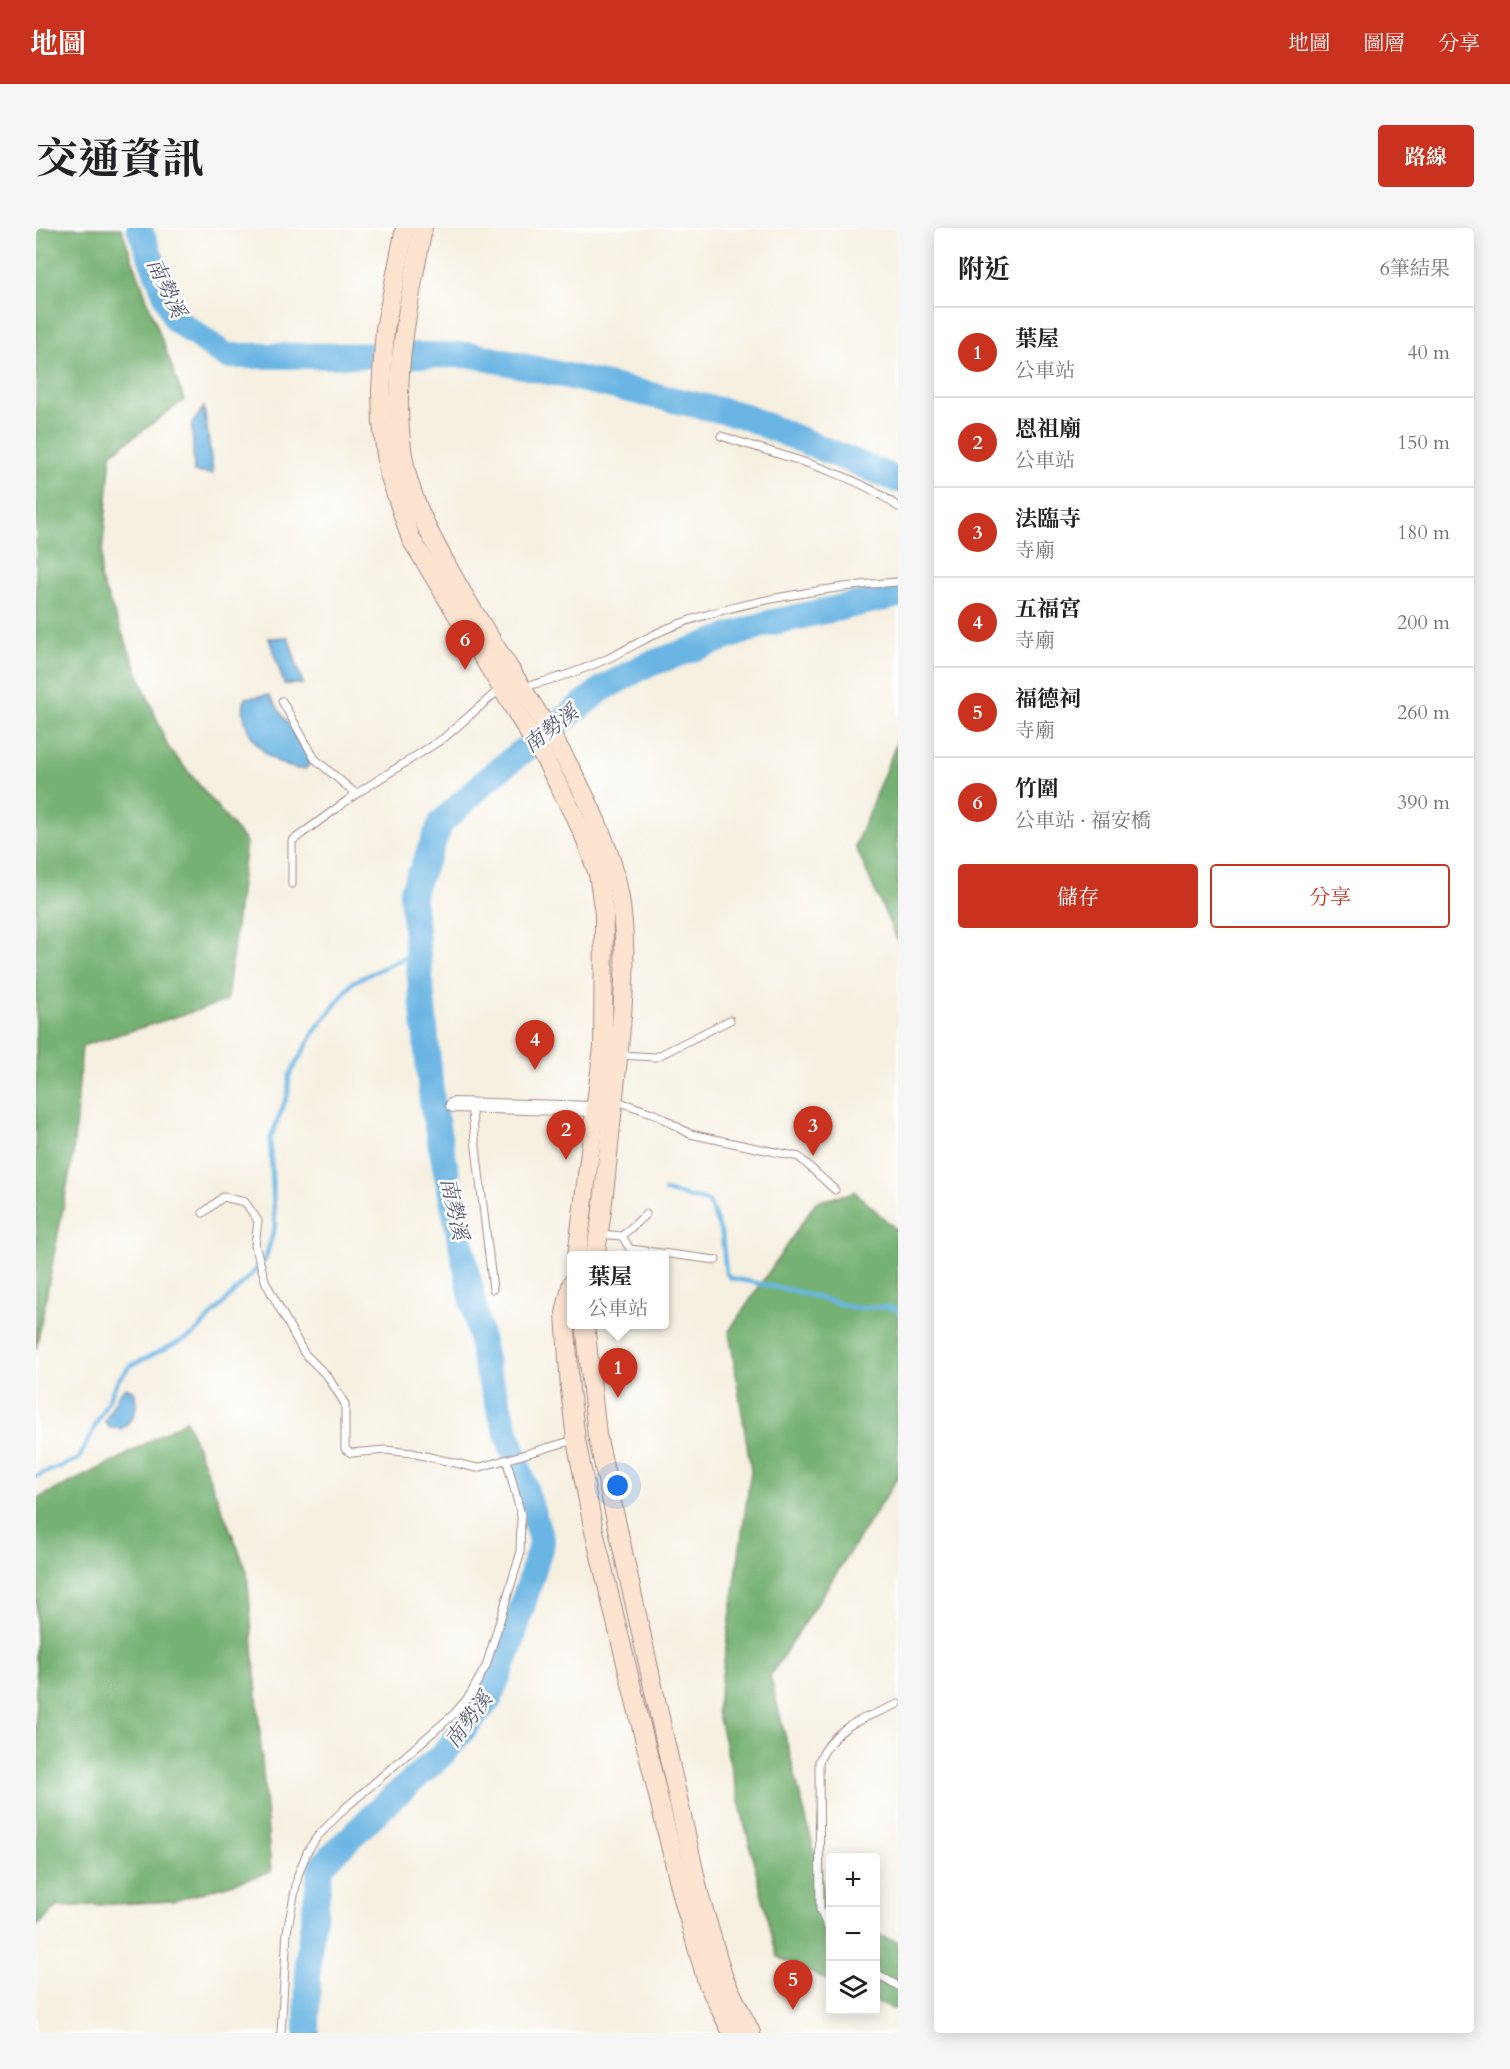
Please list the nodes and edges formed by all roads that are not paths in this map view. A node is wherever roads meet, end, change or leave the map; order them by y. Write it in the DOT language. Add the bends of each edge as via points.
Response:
graph roads {
  1 [pos="405,228"];
  2 [pos="423,228"];
  3 [pos="394,330"];
  4 [pos="390,389"];
  5 [pos="721,436"];
  6 [pos="898,507"];
  7 [pos="898,582"];
  8 [pos="502,687"];
  9 [pos="523,687"];
  10 [pos="282,701"];
  11 [pos="526,708"];
  12 [pos="356,794"];
  13 [pos="292,884"];
  14 [pos="624,952"];
  15 [pos="605,954"];
  16 [pos="730,1020"];
  17 [pos="617,1055"];
  18 [pos="613,1100"];
  19 [pos="453,1105"];
  20 [pos="471,1106"];
  21 [pos="596,1109"];
  22 [pos="835,1190"];
  23 [pos="203,1213"];
  24 [pos="646,1214"];
  25 [pos="590,1235"];
  26 [pos="622,1236"];
  27 [pos="581,1251"];
  28 [pos="594,1251"];
  29 [pos="646,1251"];
  30 [pos="669,1254"];
  31 [pos="716,1260"];
  32 [pos="493,1289"];
  33 [pos="567,1304"];
  34 [pos="586,1329"];
  35 [pos="597,1436"];
  36 [pos="571,1441"];
  37 [pos="507,1461"];
  38 [pos="898,1704"];
  39 [pos="691,1896"];
  40 [pos="826,1922"];
  41 [pos="880,1975"];
  42 [pos="898,1986"];
  43 [pos="281,2033"];
  44 [pos="732,2033"];
  45 [pos="751,2033"];
  1 -- 3 [label="street"];
  2 -- 3 [label="street"];
  3 -- 4 [label="street"];
  4 -- 8 [label="street" via="388,471 411,539"];
  4 -- 9 [label="street" via="414,497 436,547 477,619"];
  5 -- 6 [label="lane" via="840,476 873,490"];
  7 -- 9 [label="lane" via="784,598 710,615 666,629 561,678"];
  8 -- 9 [label="street"];
  8 -- 11 [label="street"];
  8 -- 12 [label="lane" via="444,738"];
  9 -- 11 [label="street"];
  10 -- 12 [label="lane" via="315,759"];
  11 -- 14 [label="street" via="561,752 599,826 620,896"];
  11 -- 15 [label="street" via="542,756 583,834 598,874"];
  12 -- 13 [label="lane" via="292,841"];
  14 -- 15 [label="street"];
  14 -- 17 [label="street"];
  15 -- 21 [label="street" via="603,1047"];
  16 -- 17 [label="lane" via="656,1057"];
  17 -- 18 [label="street"];
  18 -- 21 [label="street"];
  18 -- 22 [label="lane" via="655,1114 690,1134 799,1157"];
  18 -- 25 [label="street"];
  19 -- 20 [label="street"];
  20 -- 21 [label="street"];
  20 -- 32 [label="lane"];
  21 -- 25 [label="street"];
  23 -- 37 [label="lane" via="223,1197 245,1202 258,1221 255,1245 266,1283 304,1353 328,1377 345,1404 345,1449 351,1453 412,1453 477,1468"];
  24 -- 26 [label="lane"];
  25 -- 26 [label="lane"];
  25 -- 27 [label="street"];
  25 -- 28 [label="street"];
  26 -- 29 [label="lane" via="630,1249"];
  30 -- 31 [label="lane"];
  33 -- 36 [label="street"];
  34 -- 35 [label="street"];
  35 -- 36 [label="street"];
  35 -- 39 [label="street"];
  36 -- 37 [label="lane"];
  36 -- 39 [label="street"];
  37 -- 43 [label="lane" via="521,1515 520,1555 486,1666 454,1714 344,1809 307,1852 298,1875 287,1932"];
  38 -- 40 [label="lane" via="847,1725 828,1742 819,1761 820,1910"];
  39 -- 44 [label="street" via="707,1982"];
  39 -- 45 [label="street"];
  41 -- 42 [label="lane"];
}
